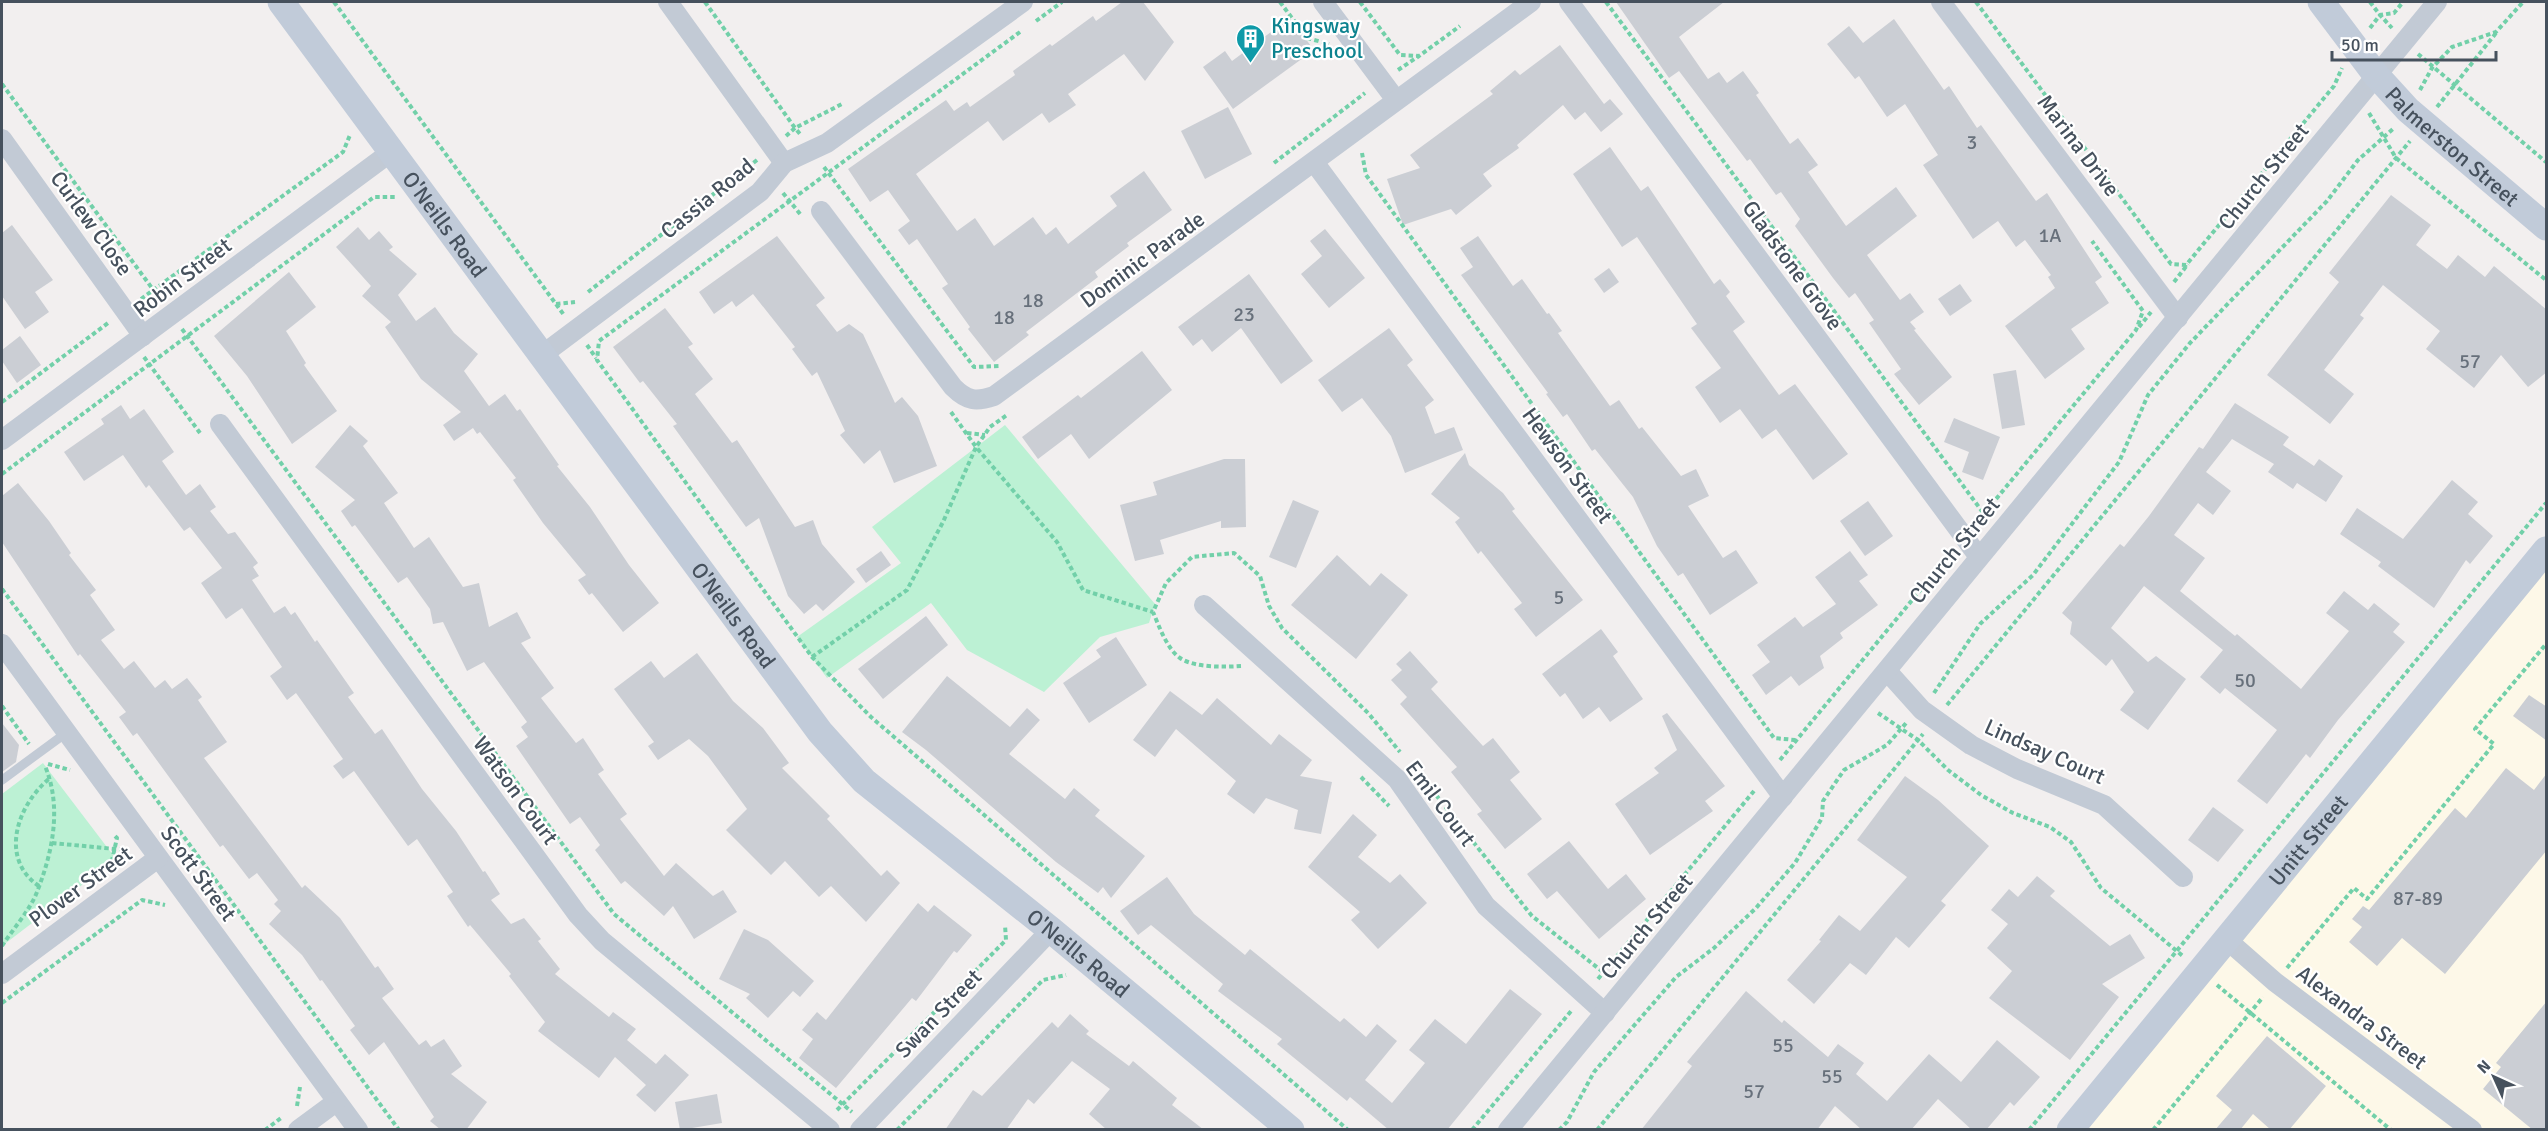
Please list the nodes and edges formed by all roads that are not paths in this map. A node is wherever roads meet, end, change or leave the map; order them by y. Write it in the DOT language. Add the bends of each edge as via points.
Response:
graph roads {
  1 [pos="281,2"];
  2 [pos="668,2"];
  3 [pos="1023,2"];
  4 [pos="1323,2"];
  5 [pos="1531,2"];
  6 [pos="1569,2"];
  7 [pos="1941,2"];
  8 [pos="2321,2"];
  9 [pos="2437,2"];
  10 [pos="2376,75"];
  11 [pos="1396,100"];
  12 [pos="2,139"];
  13 [pos="391,152"];
  14 [pos="1314,162"];
  15 [pos="778,170"];
  16 [pos="813,215"];
  17 [pos="2547,227"];
  18 [pos="2178,318"];
  19 [pos="143,336"];
  20 [pos="542,356"];
  21 [pos="220,424"];
  22 [pos="2,440"];
  23 [pos="2547,550"];
  24 [pos="1978,557"];
  25 [pos="1204,605"];
  26 [pos="2,645"];
  27 [pos="1887,671"];
  28 [pos="66,733"];
  29 [pos="2,780"];
  30 [pos="1784,797"];
  31 [pos="158,858"];
  32 [pos="2183,877"];
  33 [pos="1051,930"];
  34 [pos="2226,939"];
  35 [pos="2,974"];
  36 [pos="1605,1013"];
  37 [pos="328,1108"];
  38 [pos="863,1126"];
  39 [pos="826,1127"];
  40 [pos="298,1130"];
  41 [pos="357,1130"];
  42 [pos="1291,1130"];
  43 [pos="1508,1130"];
  44 [pos="2070,1130"];
  45 [pos="2472,1130"];
  1 -- 13 [label="street, O'Neills Road"];
  2 -- 15 [label="street"];
  3 -- 15 [label="street, Cassia Road" via="827,143"];
  4 -- 11 [label="street"];
  5 -- 11 [label="street, Dominic Parade"];
  6 -- 24 [label="street, Gladstone Grove"];
  7 -- 18 [label="street, Marina Drive"];
  8 -- 10 [label="street, Palmerston Street"];
  9 -- 10 [label="street, Church Street"];
  10 -- 17 [label="street, Palmerston Street" via="2416,117"];
  10 -- 18 [label="street, Church Street"];
  11 -- 14 [label="street, Dominic Parade"];
  12 -- 19 [label="street, Curlew Close"];
  13 -- 19 [label="street, Robin Street"];
  13 -- 20 [label="street, O'Neills Road"];
  14 -- 16 [label="street, Dominic Parade" via="1004,389 978,401 963,398 953,387"];
  14 -- 30 [label="street, Hewson Street"];
  15 -- 20 [label="street, Cassia Road" via="760,192"];
  18 -- 24 [label="street, Church Street"];
  19 -- 22 [label="street, Robin Street"];
  20 -- 33 [label="street, O'Neills Road" via="820,732 864,781"];
  21 -- 39 [label="street, Watson Court" via="578,915 602,941"];
  23 -- 34 [label="street, Unitt Street"];
  24 -- 27 [label="street, Church Street"];
  25 -- 36 [label="street, Emil Court" via="1396,779 1486,906"];
  26 -- 28 [label="street, Scott Street"];
  27 -- 30 [label="street, Church Street"];
  27 -- 32 [label="street, Lindsay Court" via="1928,715 1971,746 2104,805"];
  28 -- 29 [label="lane"];
  28 -- 31 [label="street, Scott Street"];
  30 -- 36 [label="street, Church Street"];
  31 -- 35 [label="street, Plover Street"];
  31 -- 37 [label="street, Scott Street"];
  33 -- 38 [label="street, Swan Street"];
  33 -- 42 [label="street, O'Neills Road"];
  34 -- 44 [label="street, Unitt Street"];
  34 -- 45 [label="street, Alexandra Street" via="2276,982"];
  36 -- 43 [label="street, Church Street"];
  37 -- 40 [label="street"];
  37 -- 41 [label="street, Scott Street"];
}
